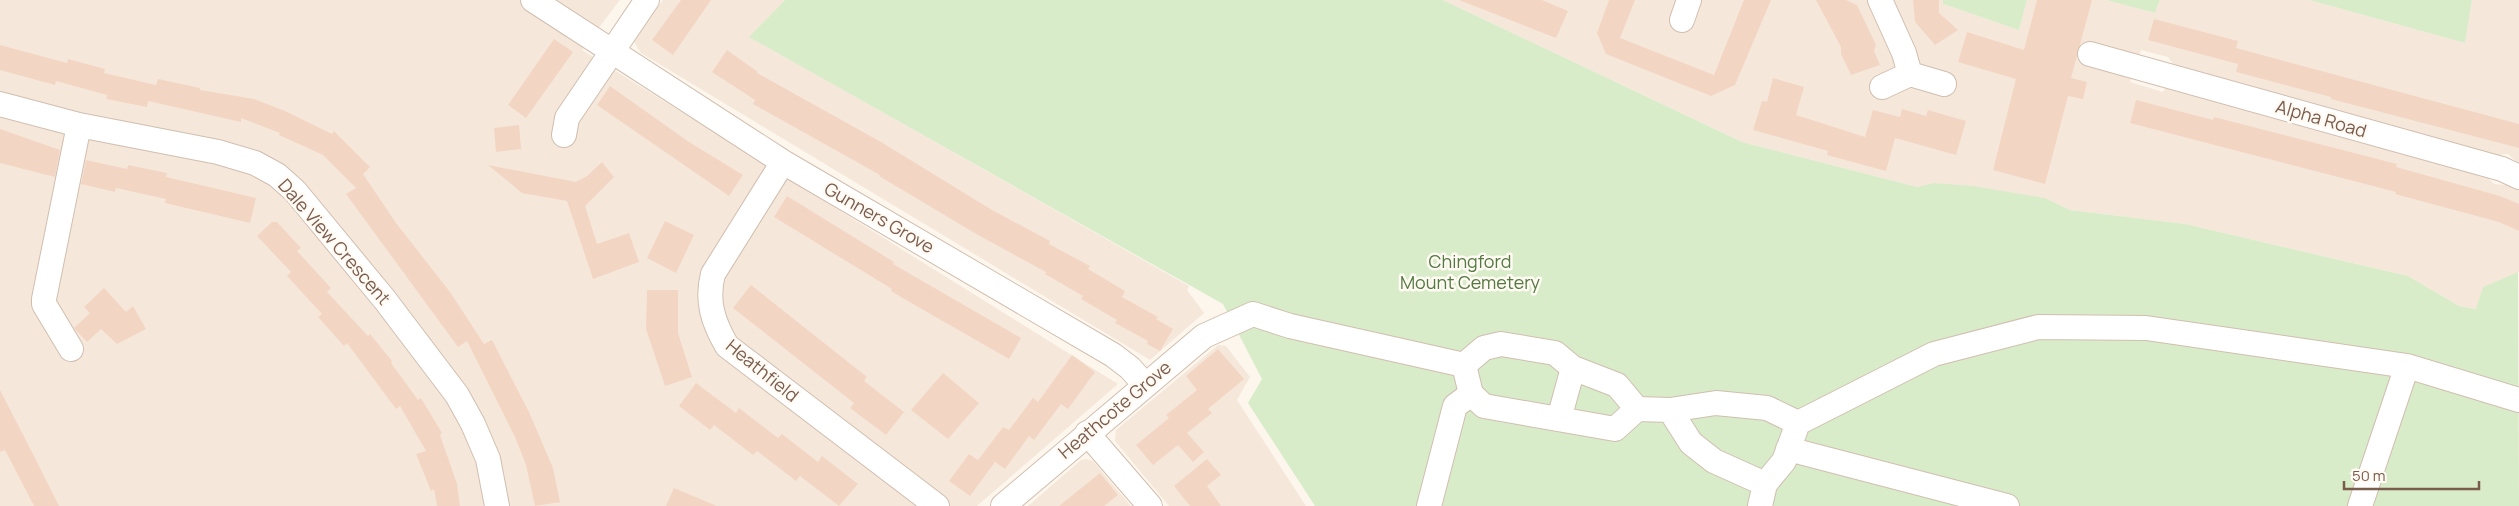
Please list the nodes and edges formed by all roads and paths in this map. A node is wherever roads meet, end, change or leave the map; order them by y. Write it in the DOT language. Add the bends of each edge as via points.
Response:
graph roads {
  1 [pos="533,0"];
  2 [pos="647,0"];
  3 [pos="1880,0"];
  4 [pos="610,51"];
  5 [pos="2090,54"];
  6 [pos="1910,74"];
  7 [pos="1944,84"];
  8 [pos="1882,87"];
  9 [pos="0,104"];
  10 [pos="79,125"];
  11 [pos="564,135"];
  12 [pos="783,162"];
  13 [pos="2519,176"];
  14 [pos="72,349"];
  15 [pos="1464,365"];
  16 [pos="2407,366"];
  17 [pos="1573,368"];
  18 [pos="1145,385"];
  19 [pos="1471,394"];
  20 [pos="2519,400"];
  21 [pos="1637,408"];
  22 [pos="1670,410"];
  23 [pos="1559,419"];
  24 [pos="1798,423"];
  25 [pos="1087,433"];
  26 [pos="1788,450"];
  27 [pos="1762,495"];
  28 [pos="497,506"];
  29 [pos="937,506"];
  30 [pos="1003,506"];
  31 [pos="1150,506"];
  32 [pos="1429,506"];
  33 [pos="2007,506"];
  34 [pos="2360,506"];
  1 -- 4 [label="street, Gunners Grove"];
  2 -- 4 [label="street"];
  3 -- 6 [label="street"];
  4 -- 11 [label="street" via="567,118"];
  4 -- 12 [label="street, Gunners Grove"];
  5 -- 13 [label="street, Alpha Road"];
  6 -- 7 [label="street"];
  6 -- 8 [label="street"];
  9 -- 10 [label="street, Dale View Crescent"];
  10 -- 14 [label="street" via="44,299"];
  10 -- 28 [label="street, Dale View Crescent" via="240,158 277,175 296,190 457,395 488,459"];
  12 -- 18 [label="street, Gunners Grove" via="1113,355"];
  12 -- 29 [label="street, Heathfield" via="713,274 709,290 716,328 727,346"];
  15 -- 17 [label="street" via="1484,348 1501,344 1555,353"];
  15 -- 18 [label="street, Heathcote Grove" via="1290,326 1253,314 1204,336"];
  15 -- 19 [label="street"];
  16 -- 20 [label="street"];
  16 -- 24 [label="street" via="2146,328 2038,327 1934,354"];
  16 -- 34 [label="street"];
  17 -- 21 [label="street" via="1617,385"];
  17 -- 23 [label="street"];
  18 -- 25 [label="street, Heathcote Grove"];
  19 -- 23 [label="street" via="1484,406"];
  19 -- 32 [label="street" via="1454,406"];
  21 -- 22 [label="street"];
  21 -- 23 [label="street" via="1615,429"];
  22 -- 24 [label="street" via="1716,403 1766,408"];
  22 -- 27 [label="street" via="1691,443"];
  24 -- 26 [label="street"];
  25 -- 30 [label="street, Heathcote Grove"];
  25 -- 31 [label="street"];
  26 -- 27 [label="street"];
  26 -- 33 [label="street"];
}
